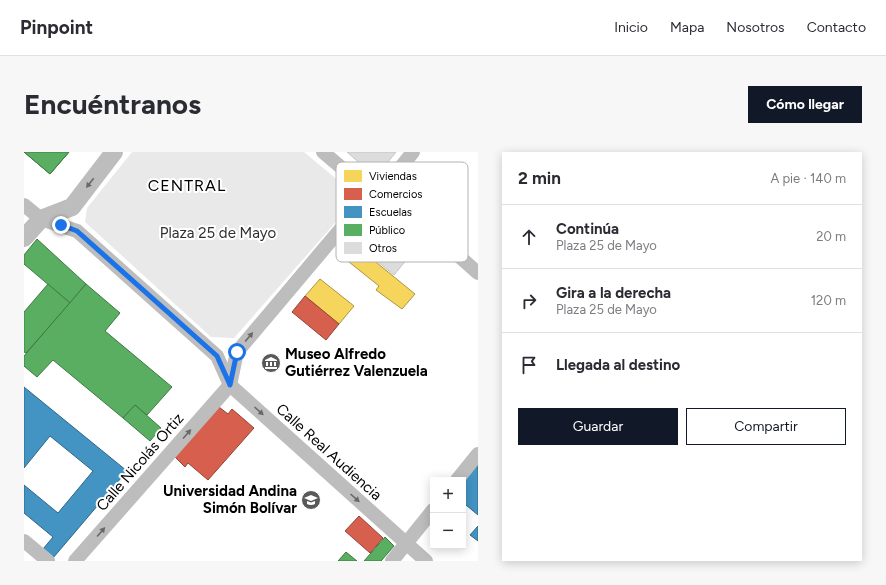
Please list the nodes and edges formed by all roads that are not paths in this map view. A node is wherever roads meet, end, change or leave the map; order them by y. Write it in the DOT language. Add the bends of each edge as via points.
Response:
graph roads {
  1 [pos="114,152"];
  2 [pos="323,152"];
  3 [pos="414,152"];
  4 [pos="406,162"];
  5 [pos="336,163"];
  6 [pos="24,205"];
  7 [pos="41,219"];
  8 [pos="336,235"];
  9 [pos="24,238"];
  10 [pos="466,262"];
  11 [pos="478,273"];
  12 [pos="230,385"];
  13 [pos="478,454"];
  14 [pos="459,477"];
  15 [pos="431,513"];
  16 [pos="24,541"];
  17 [pos="406,544"];
  18 [pos="48,561"];
  19 [pos="75,561"];
  20 [pos="392,561"];
  21 [pos="426,561"];
  1 -- 7 [label="main road, one-way" via="72,206"];
  2 -- 5 [label="street"];
  3 -- 4 [label="street"];
  6 -- 7 [label="street"];
  7 -- 9 [label="main road"];
  7 -- 12 [label="street" via="77,231 217,356"];
  12 -- 8 [label="street, one-way" via="237,352"];
  10 -- 11 [label="street"];
  12 -- 17 [label="street, Calle Real Audiencia, one-way"];
  19 -- 12 [label="street, Calle Nicolás Ortiz, one-way"];
  13 -- 14 [label="street"];
  15 -- 17 [label="street"];
  16 -- 18 [label="street"];
  17 -- 20 [label="street"];
  17 -- 21 [label="street, Calle Real Audiencia"];
}
